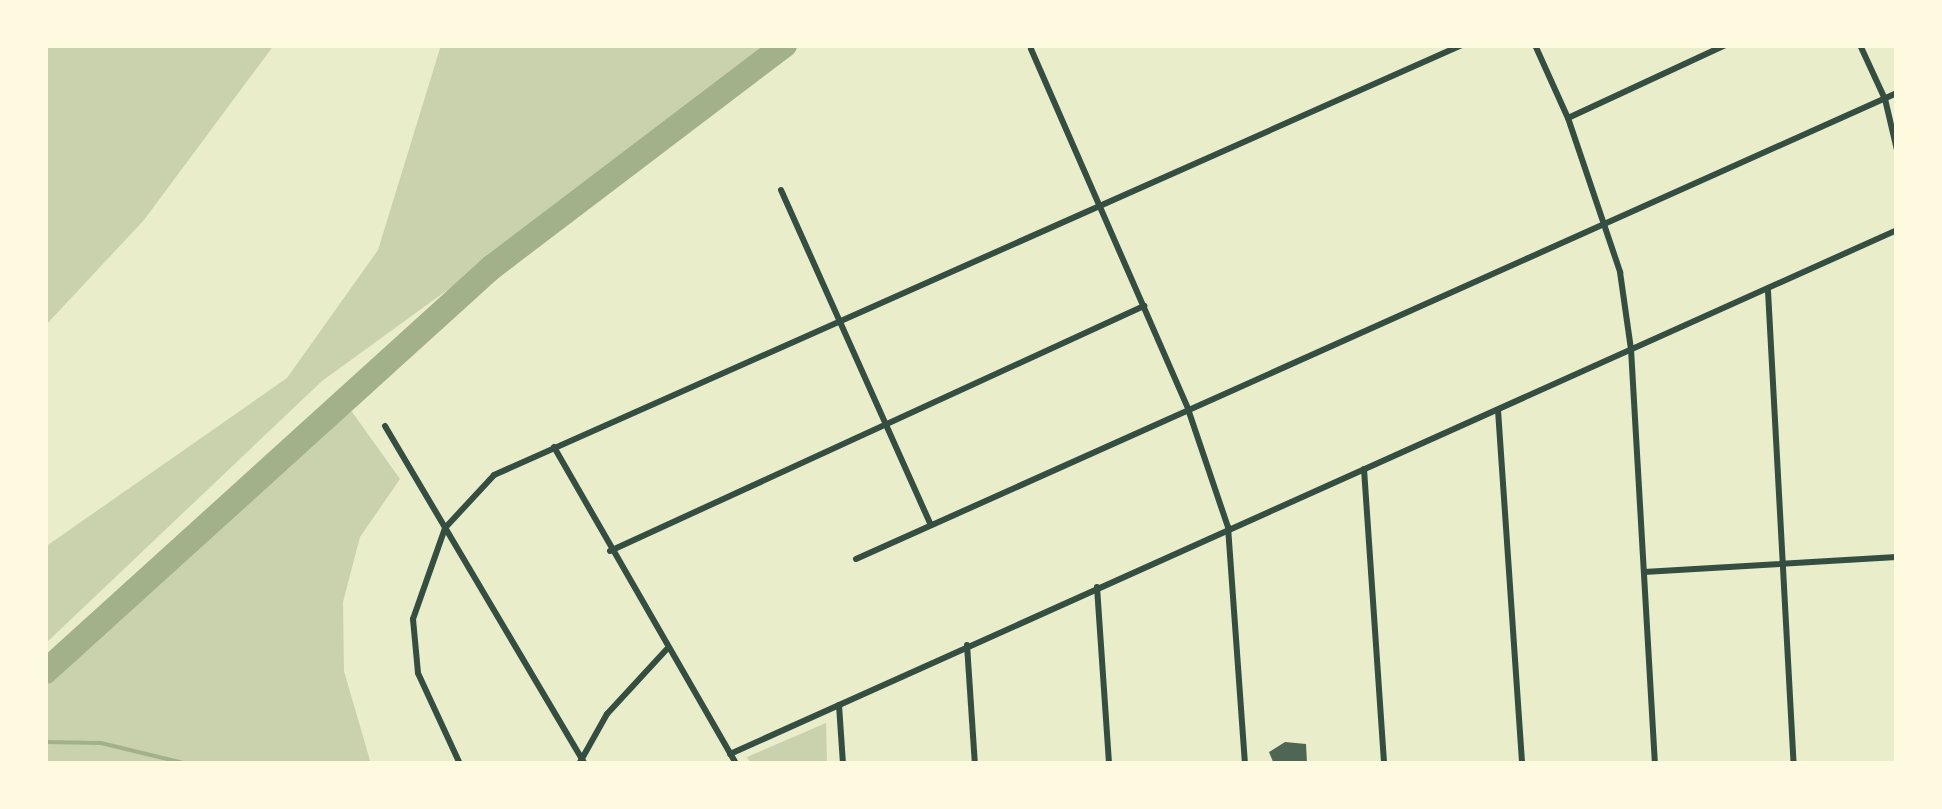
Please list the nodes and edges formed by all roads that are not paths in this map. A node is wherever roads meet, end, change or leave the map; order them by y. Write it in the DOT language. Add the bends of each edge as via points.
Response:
graph roads {
  1 [pos="1462,45"];
  2 [pos="1535,45"];
  3 [pos="1725,45"];
  4 [pos="1860,45"];
  5 [pos="1031,49"];
  6 [pos="1897,93"];
  7 [pos="1885,98"];
  8 [pos="1568,118"];
  9 [pos="1897,150"];
  10 [pos="781,190"];
  11 [pos="1100,206"];
  12 [pos="1606,222"];
  13 [pos="1897,230"];
  14 [pos="1768,290"];
  15 [pos="1144,306"];
  16 [pos="842,322"];
  17 [pos="1631,349"];
  18 [pos="1188,409"];
  19 [pos="1498,410"];
  20 [pos="889,424"];
  21 [pos="385,426"];
  22 [pos="554,447"];
  23 [pos="1364,468"];
  24 [pos="931,525"];
  25 [pos="1228,527"];
  26 [pos="445,528"];
  27 [pos="610,551"];
  28 [pos="1897,557"];
  29 [pos="856,559"];
  30 [pos="1785,564"];
  31 [pos="1644,572"];
  32 [pos="1097,587"];
  33 [pos="967,645"];
  34 [pos="667,649"];
  35 [pos="840,705"];
  36 [pos="730,754"];
  37 [pos="582,762"];
  38 [pos="460,764"];
  39 [pos="736,764"];
  40 [pos="843,764"];
  41 [pos="975,764"];
  42 [pos="1109,764"];
  43 [pos="1245,764"];
  44 [pos="1384,764"];
  45 [pos="1522,764"];
  46 [pos="1655,764"];
  47 [pos="1794,764"];
  1 -- 11 [label="street"];
  2 -- 8 [label="street"];
  3 -- 8 [label="street"];
  4 -- 7 [label="street"];
  5 -- 11 [label="street"];
  6 -- 7 [label="street"];
  7 -- 9 [label="street"];
  7 -- 12 [label="street"];
  8 -- 12 [label="street"];
  10 -- 16 [label="street"];
  11 -- 15 [label="street"];
  11 -- 16 [label="street"];
  12 -- 17 [label="street"];
  12 -- 18 [label="street"];
  13 -- 14 [label="street"];
  14 -- 17 [label="street"];
  14 -- 30 [label="street"];
  15 -- 18 [label="street"];
  15 -- 20 [label="street"];
  16 -- 20 [label="street"];
  16 -- 22 [label="street"];
  17 -- 19 [label="street"];
  17 -- 31 [label="street"];
  18 -- 24 [label="street"];
  18 -- 25 [label="street"];
  19 -- 23 [label="street"];
  19 -- 45 [label="street"];
  20 -- 24 [label="street"];
  20 -- 27 [label="street"];
  21 -- 26 [label="street"];
  22 -- 26 [label="street" via="494,475"];
  22 -- 27 [label="street"];
  23 -- 25 [label="street"];
  23 -- 44 [label="street"];
  24 -- 29 [label="street"];
  25 -- 32 [label="street"];
  25 -- 43 [label="street"];
  26 -- 37 [label="street"];
  26 -- 38 [label="street" via="413,619 413,646 436,722"];
  27 -- 34 [label="street"];
  28 -- 30 [label="street"];
  30 -- 31 [label="street"];
  30 -- 47 [label="street"];
  31 -- 46 [label="street"];
  32 -- 33 [label="street"];
  32 -- 42 [label="street"];
  33 -- 35 [label="street"];
  33 -- 41 [label="street"];
  34 -- 36 [label="street"];
  34 -- 37 [label="street" via="606,714"];
  35 -- 36 [label="street"];
  35 -- 40 [label="street"];
  36 -- 39 [label="street"];
}
